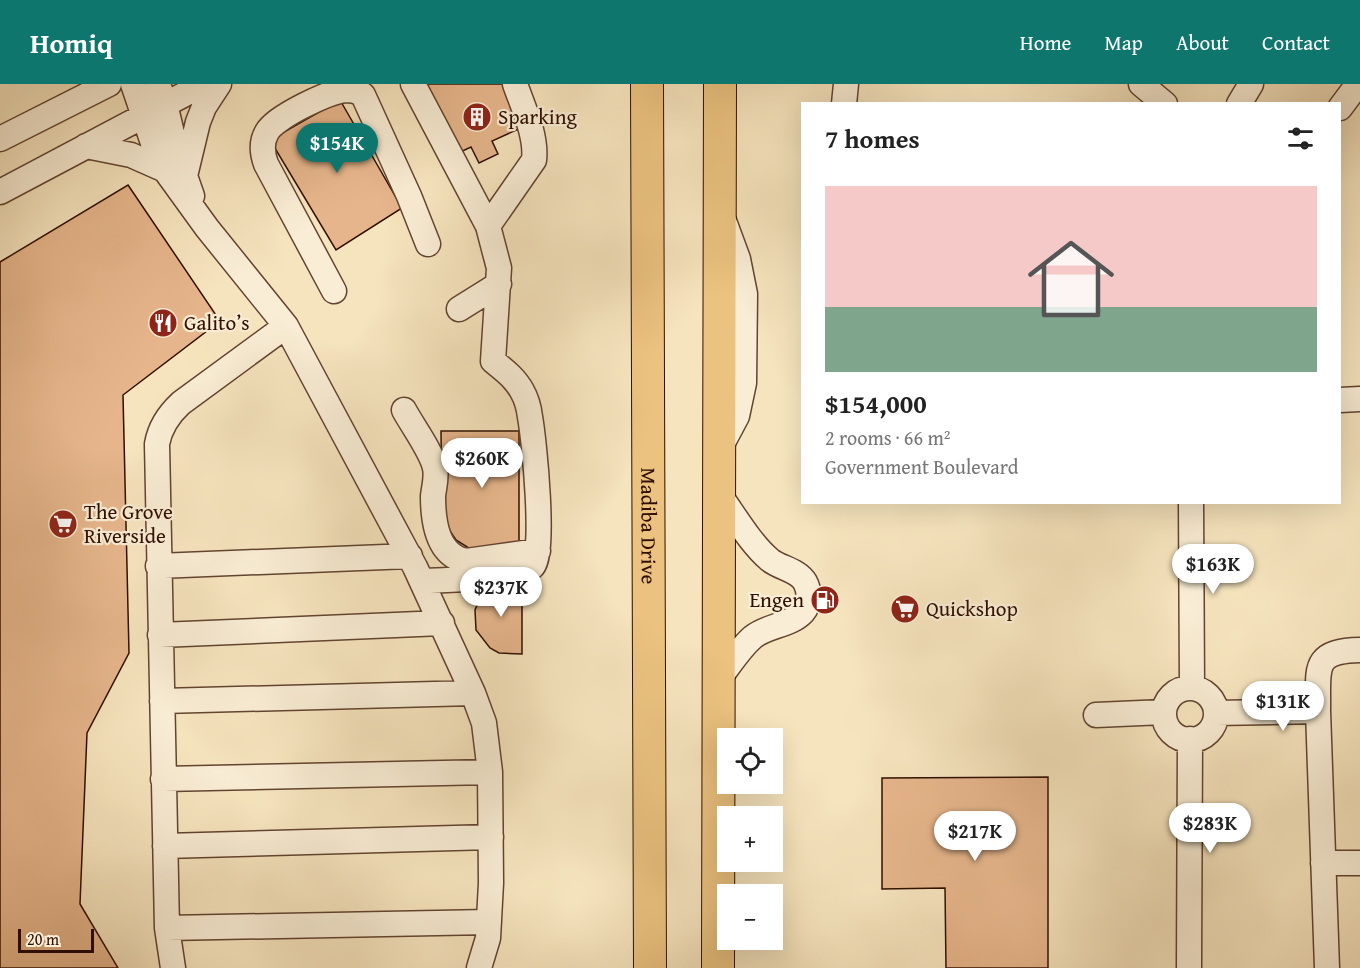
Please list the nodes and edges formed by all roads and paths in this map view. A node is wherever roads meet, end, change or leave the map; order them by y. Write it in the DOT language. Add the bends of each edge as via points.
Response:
graph roads {
  1 [pos="133,84"];
  2 [pos="204,84"];
  3 [pos="219,84"];
  4 [pos="413,84"];
  5 [pos="515,84"];
  6 [pos="647,84"];
  7 [pos="720,84"];
  8 [pos="846,84"];
  9 [pos="1141,84"];
  10 [pos="1251,84"];
  11 [pos="1358,84"];
  12 [pos="103,86"];
  13 [pos="161,94"];
  14 [pos="844,102"];
  15 [pos="1164,102"];
  16 [pos="1240,102"];
  17 [pos="1341,107"];
  18 [pos="143,115"];
  19 [pos="0,140"];
  20 [pos="86,146"];
  21 [pos="175,173"];
  22 [pos="0,192"];
  23 [pos="488,226"];
  24 [pos="428,244"];
  25 [pos="499,284"];
  26 [pos="334,291"];
  27 [pos="459,309"];
  28 [pos="286,326"];
  29 [pos="1360,399"];
  30 [pos="1341,400"];
  31 [pos="404,410"];
  32 [pos="719,494"];
  33 [pos="1191,504"];
  34 [pos="538,551"];
  35 [pos="410,556"];
  36 [pos="158,566"];
  37 [pos="423,581"];
  38 [pos="442,622"];
  39 [pos="160,635"];
  40 [pos="1360,650"];
  41 [pos="718,680"];
  42 [pos="1192,688"];
  43 [pos="473,693"];
  44 [pos="162,701"];
  45 [pos="1318,711"];
  46 [pos="1164,712"];
  47 [pos="1216,713"];
  48 [pos="1096,715"];
  49 [pos="1190,739"];
  50 [pos="490,772"];
  51 [pos="164,779"];
  52 [pos="491,837"];
  53 [pos="165,846"];
  54 [pos="1323,863"];
  55 [pos="1360,863"];
  56 [pos="489,922"];
  57 [pos="167,928"];
  58 [pos="173,968"];
  59 [pos="479,968"];
  60 [pos="650,968"];
  61 [pos="718,968"];
  62 [pos="1189,968"];
  63 [pos="1327,968"];
  1 -- 18 [label="street"];
  2 -- 13 [label="street"];
  3 -- 21 [label="street" via="204,107"];
  4 -- 23 [label="street"];
  5 -- 23 [label="street" via="531,134 534,160"];
  6 -- 60 [label="main road, Madiba Drive"];
  7 -- 32 [label="main road"];
  8 -- 14 [label="street"];
  9 -- 15 [label="street"];
  10 -- 16 [label="street"];
  11 -- 17 [label="street"];
  12 -- 19 [label="street"];
  13 -- 18 [label="street"];
  13 -- 21 [label="street" via="176,150"];
  18 -- 20 [label="street"];
  18 -- 21 [label="street"];
  20 -- 21 [label="street" via="131,155"];
  20 -- 22 [label="street"];
  21 -- 28 [label="street" via="196,211"];
  23 -- 25 [label="street"];
  24 -- 26 [label="street" via="368,101 353,91 325,96 276,121 262,147 266,164"];
  25 -- 27 [label="street"];
  25 -- 34 [label="street" via="493,361 521,389 530,414 536,461"];
  28 -- 35 [label="street"];
  28 -- 36 [label="street" via="181,403 160,430"];
  29 -- 30 [label="street"];
  31 -- 34 [label="street" via="435,468 435,521 440,542 448,554 466,561"];
  32 -- 41 [label="main road"];
  32 -- 41 [label="street" via="762,552 800,576 809,598 803,612 795,618 753,637"];
  33 -- 42 [label="street"];
  34 -- 37 [label="street" via="536,563 517,573"];
  35 -- 36 [label="street"];
  35 -- 37 [label="street"];
  36 -- 39 [label="street"];
  37 -- 38 [label="street"];
  38 -- 39 [label="street"];
  38 -- 43 [label="street"];
  39 -- 44 [label="street"];
  40 -- 45 [label="street" via="1339,651 1324,658 1319,675"];
  41 -- 61 [label="main road"];
  42 -- 46 [label="street" via="1184,688 1170,697"];
  42 -- 47 [label="street" via="1206,693"];
  43 -- 44 [label="street"];
  43 -- 50 [label="street" via="484,723"];
  44 -- 51 [label="street"];
  45 -- 47 [label="street"];
  45 -- 54 [label="street"];
  46 -- 48 [label="street"];
  46 -- 49 [label="street" via="1174,734"];
  47 -- 49 [label="street" via="1209,732"];
  49 -- 62 [label="street"];
  50 -- 51 [label="street"];
  50 -- 52 [label="street"];
  51 -- 53 [label="street"];
  52 -- 53 [label="street"];
  52 -- 56 [label="street"];
  53 -- 57 [label="street"];
  54 -- 55 [label="street"];
  54 -- 63 [label="street"];
  56 -- 57 [label="street"];
  56 -- 59 [label="street"];
  57 -- 58 [label="street"];
}
